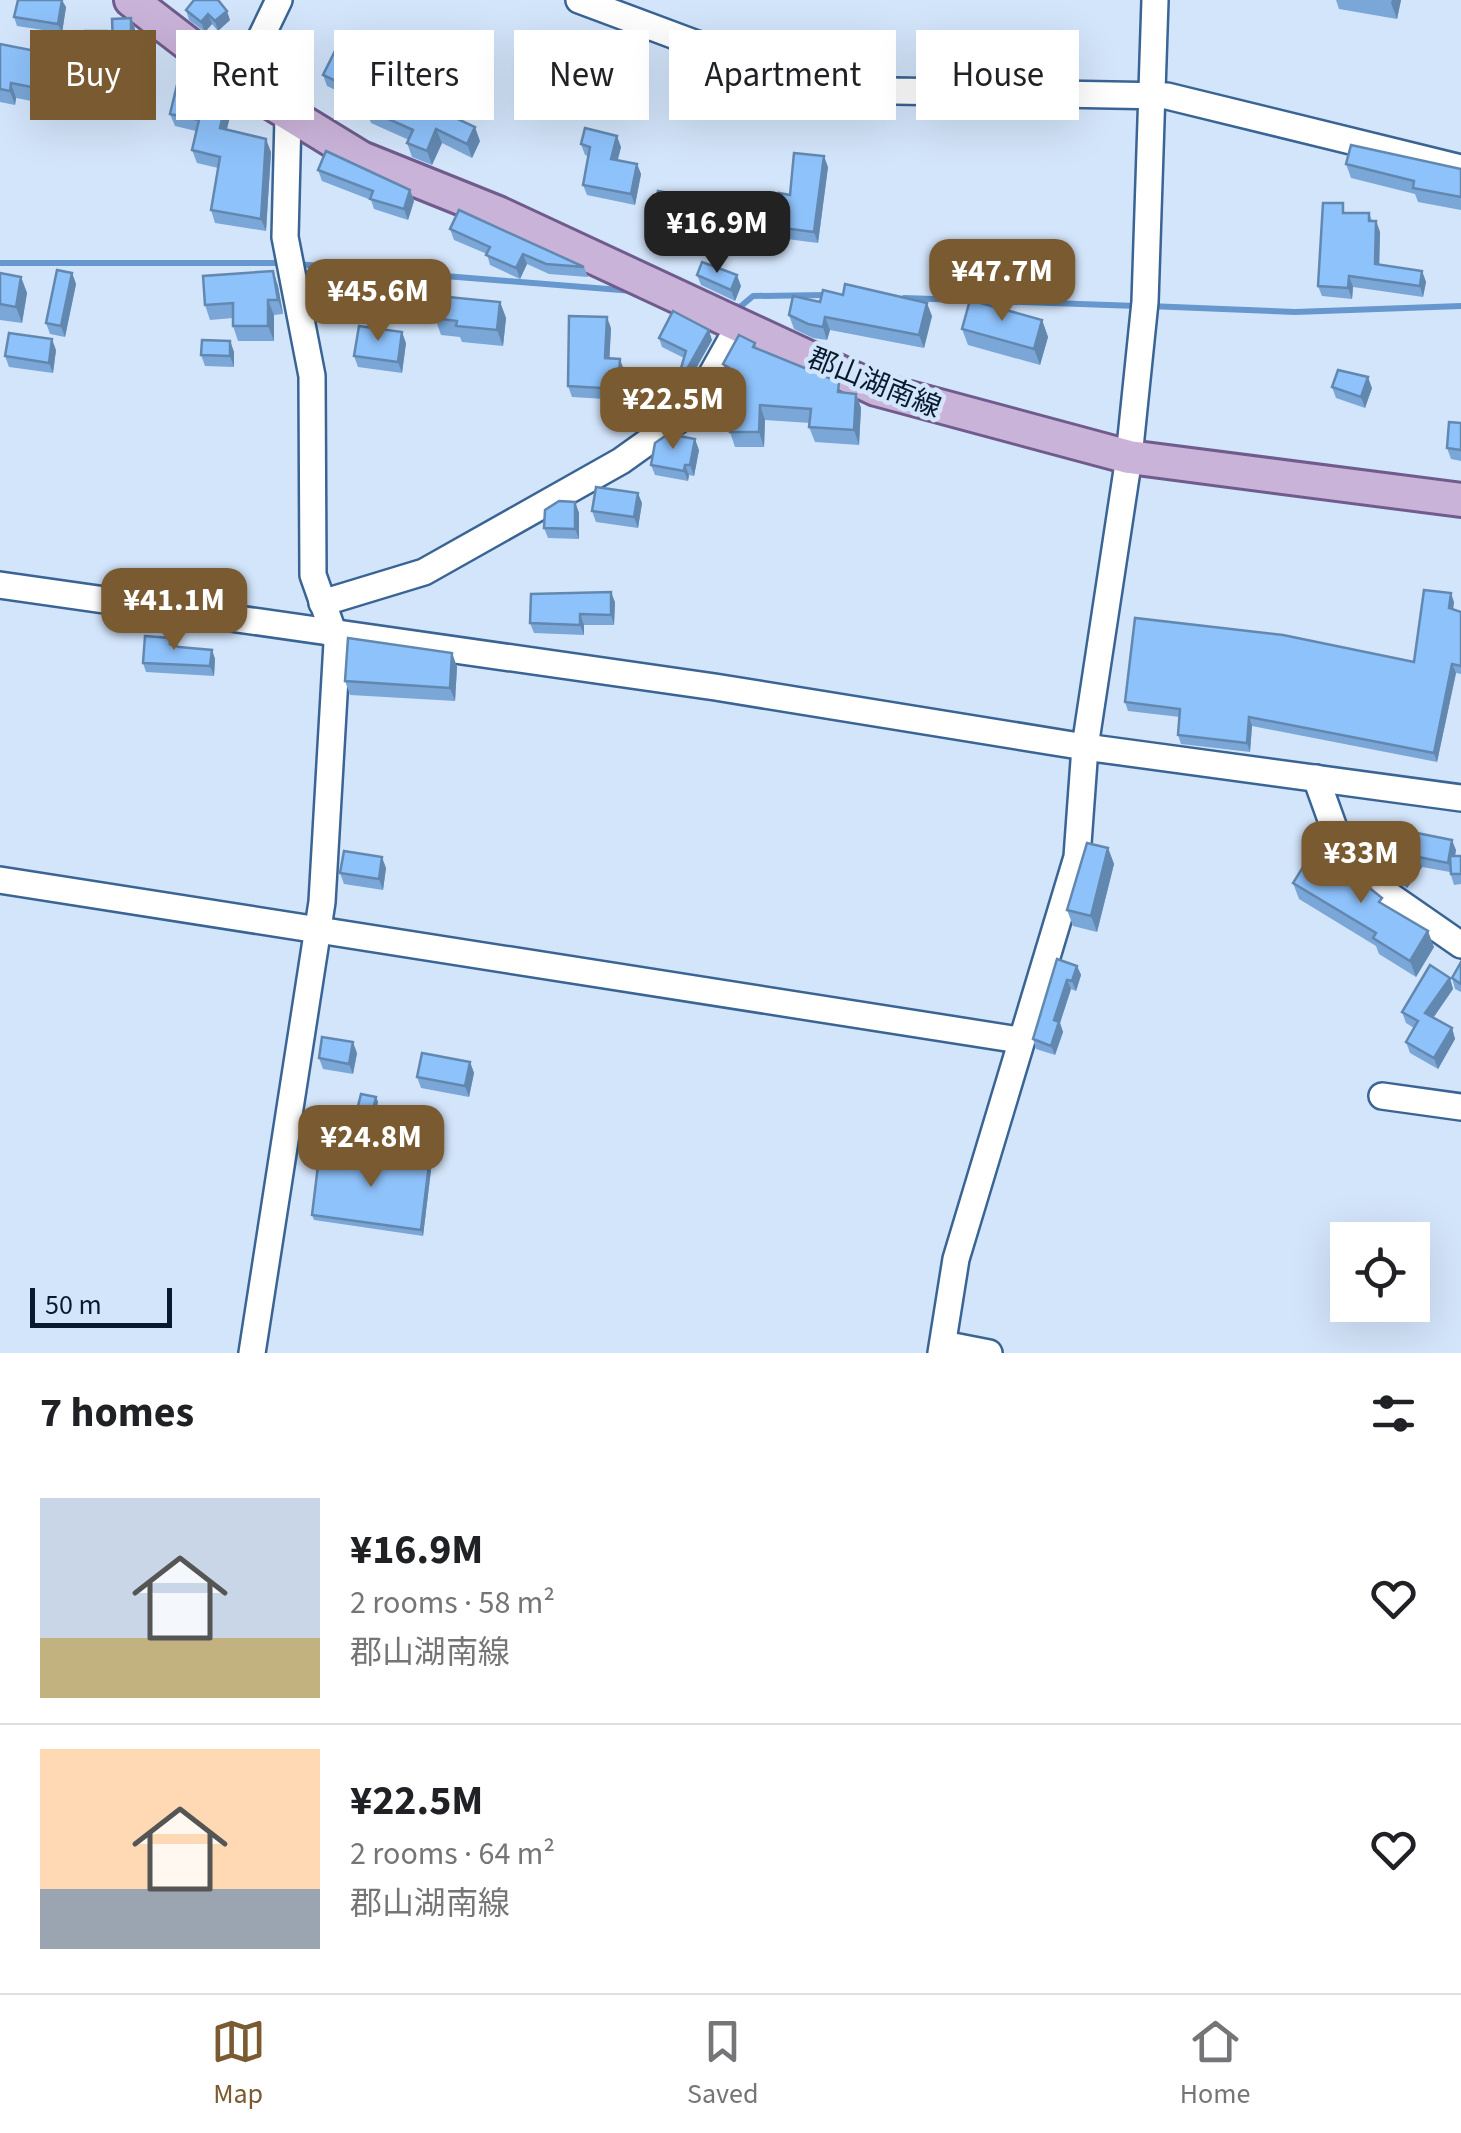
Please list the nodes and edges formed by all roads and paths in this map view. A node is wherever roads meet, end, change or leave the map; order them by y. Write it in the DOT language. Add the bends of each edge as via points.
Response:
graph roads {
  1 [pos="131,0"];
  2 [pos="280,0"];
  3 [pos="578,0"];
  4 [pos="1155,0"];
  5 [pos="265,30"];
  6 [pos="176,35"];
  7 [pos="1152,96"];
  8 [pos="288,120"];
  9 [pos="295,120"];
  10 [pos="1461,168"];
  11 [pos="740,324"];
  12 [pos="1129,457"];
  13 [pos="1461,500"];
  14 [pos="0,585"];
  15 [pos="322,603"];
  16 [pos="335,632"];
  17 [pos="1085,747"];
  18 [pos="1316,778"];
  19 [pos="1461,798"];
  20 [pos="0,880"];
  21 [pos="317,928"];
  22 [pos="1461,945"];
  23 [pos="1019,1040"];
  24 [pos="1382,1096"];
  25 [pos="1461,1107"];
  26 [pos="942,1349"];
  27 [pos="252,1353"];
  28 [pos="989,1353"];
  1 -- 6 [label="main road, 郡山湖南線"];
  2 -- 5 [label="street"];
  3 -- 7 [label="street" via="696,44 843,84"];
  4 -- 7 [label="street"];
  7 -- 10 [label="street"];
  7 -- 12 [label="street" via="1145,302"];
  8 -- 15 [label="street" via="285,237 312,376 312,560"];
  9 -- 11 [label="main road, 郡山湖南線" via="361,158"];
  11 -- 12 [label="main road, 郡山湖南線" via="876,390"];
  11 -- 15 [label="street" via="691,411 620,461 424,572"];
  12 -- 13 [label="main road, 郡山湖南線"];
  12 -- 17 [label="street"];
  14 -- 16 [label="street"];
  15 -- 16 [label="street"];
  16 -- 17 [label="street"];
  16 -- 21 [label="street"];
  17 -- 18 [label="street"];
  17 -- 23 [label="street" via="1077,857"];
  18 -- 19 [label="street"];
  18 -- 22 [label="street" via="1338,839 1363,876"];
  20 -- 21 [label="street"];
  21 -- 23 [label="street"];
  21 -- 27 [label="street"];
  23 -- 26 [label="street" via="956,1259"];
  24 -- 25 [label="street"];
  26 -- 28 [label="street"];
}
